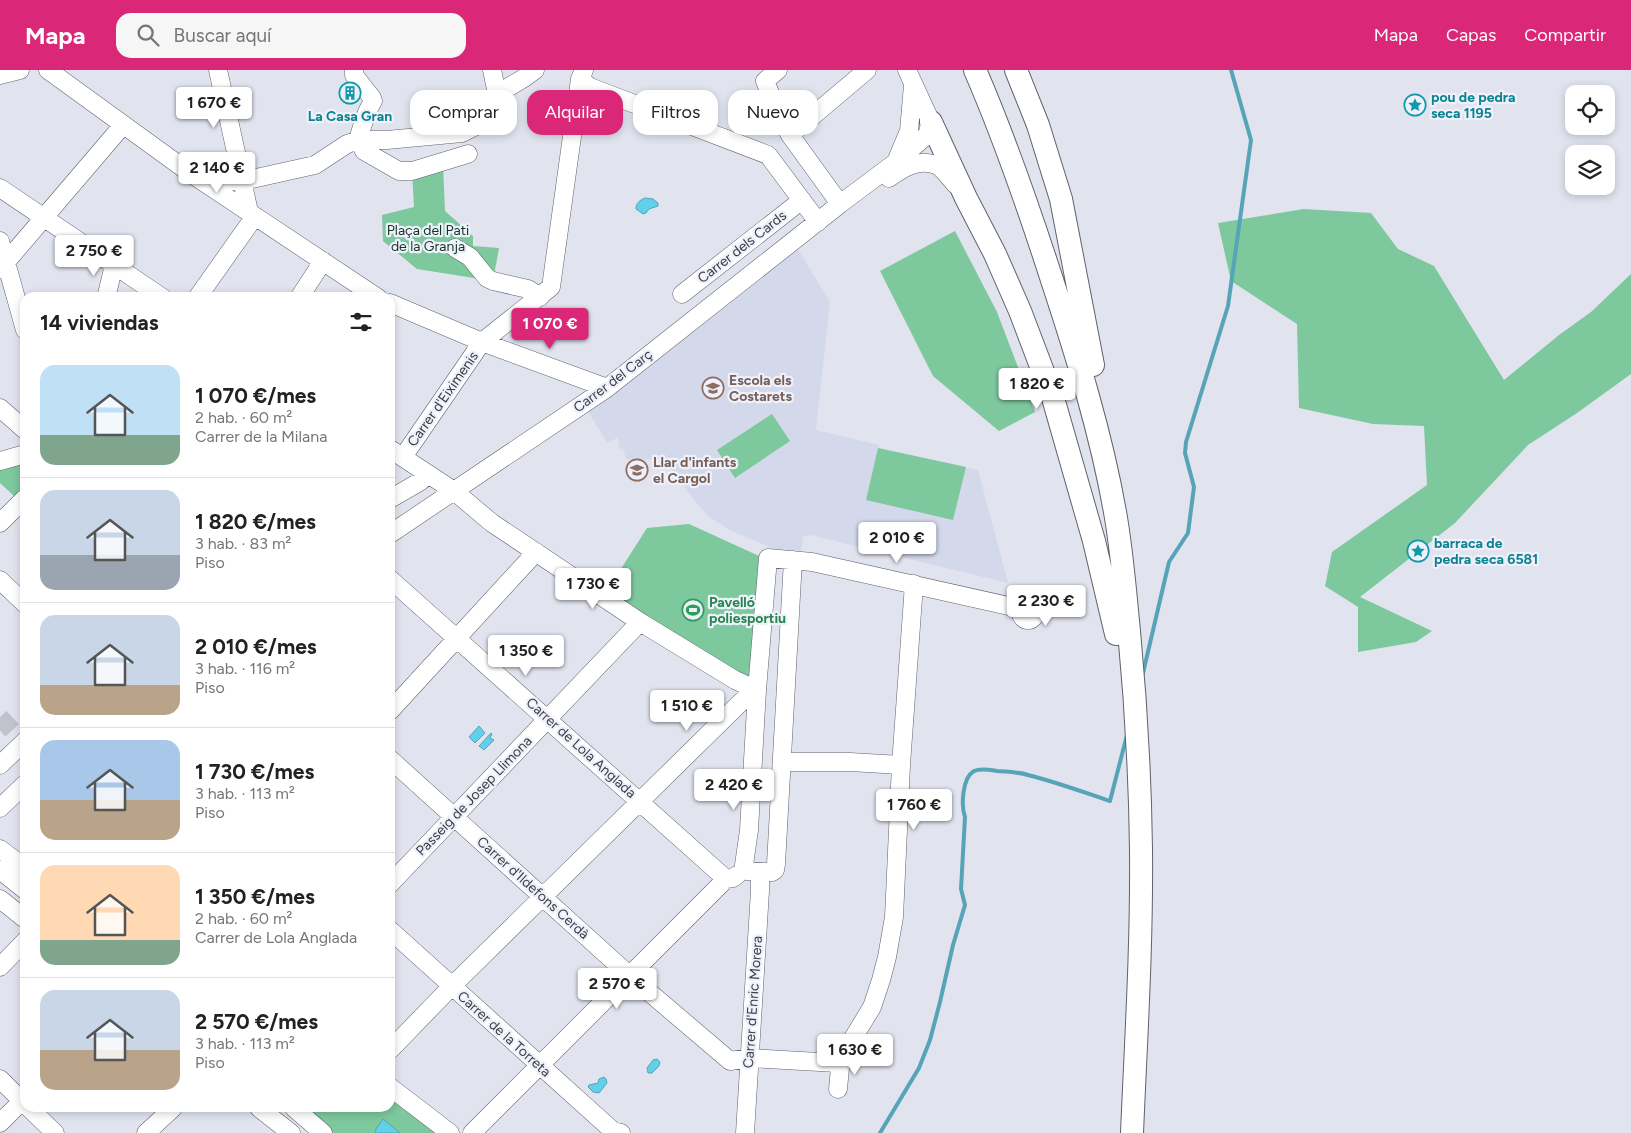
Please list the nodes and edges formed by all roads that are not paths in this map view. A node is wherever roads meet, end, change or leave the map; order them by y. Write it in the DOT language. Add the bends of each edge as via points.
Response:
graph roads {
  1 [pos="48,70"];
  2 [pos="218,70"];
  3 [pos="354,70"];
  4 [pos="492,70"];
  5 [pos="535,70"];
  6 [pos="975,70"];
  7 [pos="1016,70"];
  8 [pos="864,73"];
  9 [pos="768,74"];
  10 [pos="582,75"];
  11 [pos="910,77"];
  12 [pos="496,90"];
  13 [pos="504,90"];
  14 [pos="930,122"];
  15 [pos="123,125"];
  16 [pos="441,135"];
  17 [pos="791,136"];
  18 [pos="359,140"];
  19 [pos="468,154"];
  20 [pos="768,155"];
  21 [pos="896,162"];
  22 [pos="190,173"];
  23 [pos="242,180"];
  24 [pos="0,188"];
  25 [pos="966,198"];
  26 [pos="802,200"];
  27 [pos="252,214"];
  28 [pos="828,214"];
  29 [pos="44,218"];
  30 [pos="0,242"];
  31 [pos="455,248"];
  32 [pos="323,261"];
  33 [pos="114,264"];
  34 [pos="3,266"];
  35 [pos="107,292"];
  36 [pos="154,292"];
  37 [pos="201,292"];
  38 [pos="303,292"];
  39 [pos="370,292"];
  40 [pos="682,294"];
  41 [pos="540,297"];
  42 [pos="395,307"];
  43 [pos="20,315"];
  44 [pos="482,342"];
  45 [pos="607,388"];
  46 [pos="1091,405"];
  47 [pos="0,408"];
  48 [pos="20,426"];
  49 [pos="20,455"];
  50 [pos="395,455"];
  51 [pos="395,457"];
  52 [pos="395,457"];
  53 [pos="0,461"];
  54 [pos="420,481"];
  55 [pos="448,495"];
  56 [pos="395,497"];
  57 [pos="20,503"];
  58 [pos="0,523"];
  59 [pos="395,531"];
  60 [pos="536,552"];
  61 [pos="793,560"];
  62 [pos="0,580"];
  63 [pos="395,583"];
  64 [pos="914,584"];
  65 [pos="20,599"];
  66 [pos="1022,609"];
  67 [pos="640,622"];
  68 [pos="457,637"];
  69 [pos="757,690"];
  70 [pos="1135,695"];
  71 [pos="395,705"];
  72 [pos="548,718"];
  73 [pos="20,744"];
  74 [pos="782,762"];
  75 [pos="395,764"];
  76 [pos="0,765"];
  77 [pos="901,765"];
  78 [pos="20,789"];
  79 [pos="640,801"];
  80 [pos="0,808"];
  81 [pos="454,817"];
  82 [pos="0,849"];
  83 [pos="20,864"];
  84 [pos="0,870"];
  85 [pos="752,871"];
  86 [pos="395,879"];
  87 [pos="726,879"];
  88 [pos="20,886"];
  89 [pos="542,897"];
  90 [pos="0,899"];
  91 [pos="20,915"];
  92 [pos="395,935"];
  93 [pos="20,946"];
  94 [pos="0,967"];
  95 [pos="629,975"];
  96 [pos="452,986"];
  97 [pos="395,1045"];
  98 [pos="750,1058"];
  99 [pos="840,1061"];
  100 [pos="538,1065"];
  101 [pos="0,1079"];
  102 [pos="838,1089"];
  103 [pos="395,1091"];
  104 [pos="20,1097"];
  105 [pos="20,1106"];
  106 [pos="35,1112"];
  107 [pos="168,1112"];
  108 [pos="264,1112"];
  109 [pos="300,1112"];
  110 [pos="0,1124"];
  111 [pos="55,1133"];
  112 [pos="146,1133"];
  113 [pos="291,1133"];
  114 [pos="324,1133"];
  115 [pos="450,1133"];
  116 [pos="472,1133"];
  117 [pos="621,1133"];
  118 [pos="745,1133"];
  119 [pos="1132,1133"];
  1 -- 15 [label="street"];
  2 -- 23 [label="street"];
  3 -- 18 [label="street" via="354,76 373,101"];
  4 -- 12 [label="street"];
  5 -- 13 [label="street"];
  6 -- 46 [label="main road" via="1022,189"];
  7 -- 46 [label="main road" via="1038,125 1061,199 1095,373 1096,388"];
  8 -- 17 [label="street"];
  9 -- 17 [label="street" via="777,110"];
  10 -- 20 [label="street" via="590,88"];
  10 -- 41 [label="street, Carrer d'Eiximenis" via="552,284"];
  11 -- 14 [label="street"];
  11 -- 21 [label="street" via="909,131"];
  14 -- 21 [label="street, Carrer del Carç" via="927,135"];
  14 -- 25 [label="main road"];
  15 -- 22 [label="street"];
  15 -- 29 [label="street"];
  16 -- 18 [label="street"];
  17 -- 20 [label="street"];
  17 -- 28 [label="street"];
  18 -- 19 [label="street" via="364,151 399,171 412,171"];
  18 -- 23 [label="street" via="315,165"];
  20 -- 26 [label="street"];
  21 -- 28 [label="street, Carrer del Carç"];
  22 -- 23 [label="street" via="238,182"];
  22 -- 27 [label="street"];
  23 -- 27 [label="street"];
  24 -- 29 [label="street"];
  25 -- 28 [label="street, Carrer del Carç" via="938,165 921,162 904,168 859,199"];
  25 -- 70 [label="main road" via="1013,294 1053,398 1094,541 1122,666"];
  26 -- 28 [label="street"];
  26 -- 40 [label="street, Carrer dels Cards"];
  27 -- 32 [label="street"];
  27 -- 37 [label="street"];
  28 -- 45 [label="street, Carrer del Carç"];
  29 -- 33 [label="street"];
  29 -- 34 [label="street"];
  30 -- 34 [label="street"];
  31 -- 41 [label="street" via="470,257 487,278 528,290"];
  32 -- 38 [label="street"];
  32 -- 39 [label="street"];
  33 -- 35 [label="street"];
  33 -- 36 [label="street"];
  34 -- 43 [label="street"];
  41 -- 44 [label="street, Carrer d'Eiximenis"];
  42 -- 44 [label="street"];
  44 -- 45 [label="street"];
  44 -- 50 [label="street, Carrer d'Eiximenis"];
  45 -- 55 [label="street, Carrer del Carç"];
  46 -- 70 [label="main road" via="1116,513"];
  47 -- 48 [label="street"];
  49 -- 53 [label="street"];
  51 -- 54 [label="street"];
  52 -- 55 [label="street"];
  54 -- 55 [label="street"];
  54 -- 56 [label="street"];
  55 -- 59 [label="street, Carrer del Carç"];
  55 -- 60 [label="street"];
  57 -- 58 [label="street"];
  60 -- 67 [label="street"];
  60 -- 68 [label="street"];
  61 -- 64 [label="street"];
  61 -- 69 [label="street, Carrer d'Enric Morera" via="768,558"];
  61 -- 74 [label="street"];
  62 -- 65 [label="street"];
  63 -- 68 [label="street, Carrer de Lola Anglada"];
  64 -- 66 [label="street"];
  64 -- 77 [label="street"];
  67 -- 69 [label="street"];
  67 -- 72 [label="street, Passeig de Josep Llimona"];
  68 -- 71 [label="street"];
  68 -- 72 [label="street, Carrer de Lola Anglada"];
  69 -- 79 [label="street"];
  69 -- 85 [label="street, Carrer d'Enric Morera" via="749,830"];
  70 -- 119 [label="main road" via="1141,887"];
  72 -- 79 [label="street, Carrer de Lola Anglada"];
  72 -- 81 [label="street, Passeig de Josep Llimona"];
  73 -- 76 [label="street"];
  74 -- 77 [label="street"];
  74 -- 85 [label="street" via="775,870"];
  75 -- 81 [label="street, Carrer d'Ildefons Cerdà"];
  77 -- 99 [label="street" via="894,917 887,957 872,1007"];
  78 -- 80 [label="street"];
  79 -- 87 [label="street, Carrer de Lola Anglada"];
  79 -- 89 [label="street"];
  81 -- 86 [label="street, Passeig de Josep Llimona"];
  81 -- 89 [label="street, Carrer d'Ildefons Cerdà"];
  82 -- 83 [label="street"];
  84 -- 88 [label="street"];
  85 -- 87 [label="street"];
  85 -- 98 [label="street, Carrer d'Enric Morera" via="760,900"];
  87 -- 95 [label="street"];
  89 -- 95 [label="street, Carrer d'Ildefons Cerdà"];
  89 -- 96 [label="street"];
  90 -- 91 [label="street"];
  92 -- 96 [label="street, Carrer de la Torreta"];
  93 -- 94 [label="street"];
  95 -- 98 [label="street, Carrer d'Ildefons Cerdà" via="730,1061"];
  95 -- 100 [label="street"];
  96 -- 97 [label="street"];
  96 -- 100 [label="street, Carrer de la Torreta"];
  98 -- 99 [label="street, Carrer d'Ildefons Cerdà"];
  98 -- 118 [label="street, Carrer d'Enric Morera"];
  99 -- 102 [label="street"];
  100 -- 116 [label="street"];
  100 -- 117 [label="street, Carrer de la Torreta" via="613,1131"];
  101 -- 104 [label="street"];
  103 -- 115 [label="street"];
  105 -- 110 [label="street"];
  106 -- 111 [label="street"];
  107 -- 112 [label="street"];
  108 -- 113 [label="street"];
  109 -- 114 [label="street"];
}
